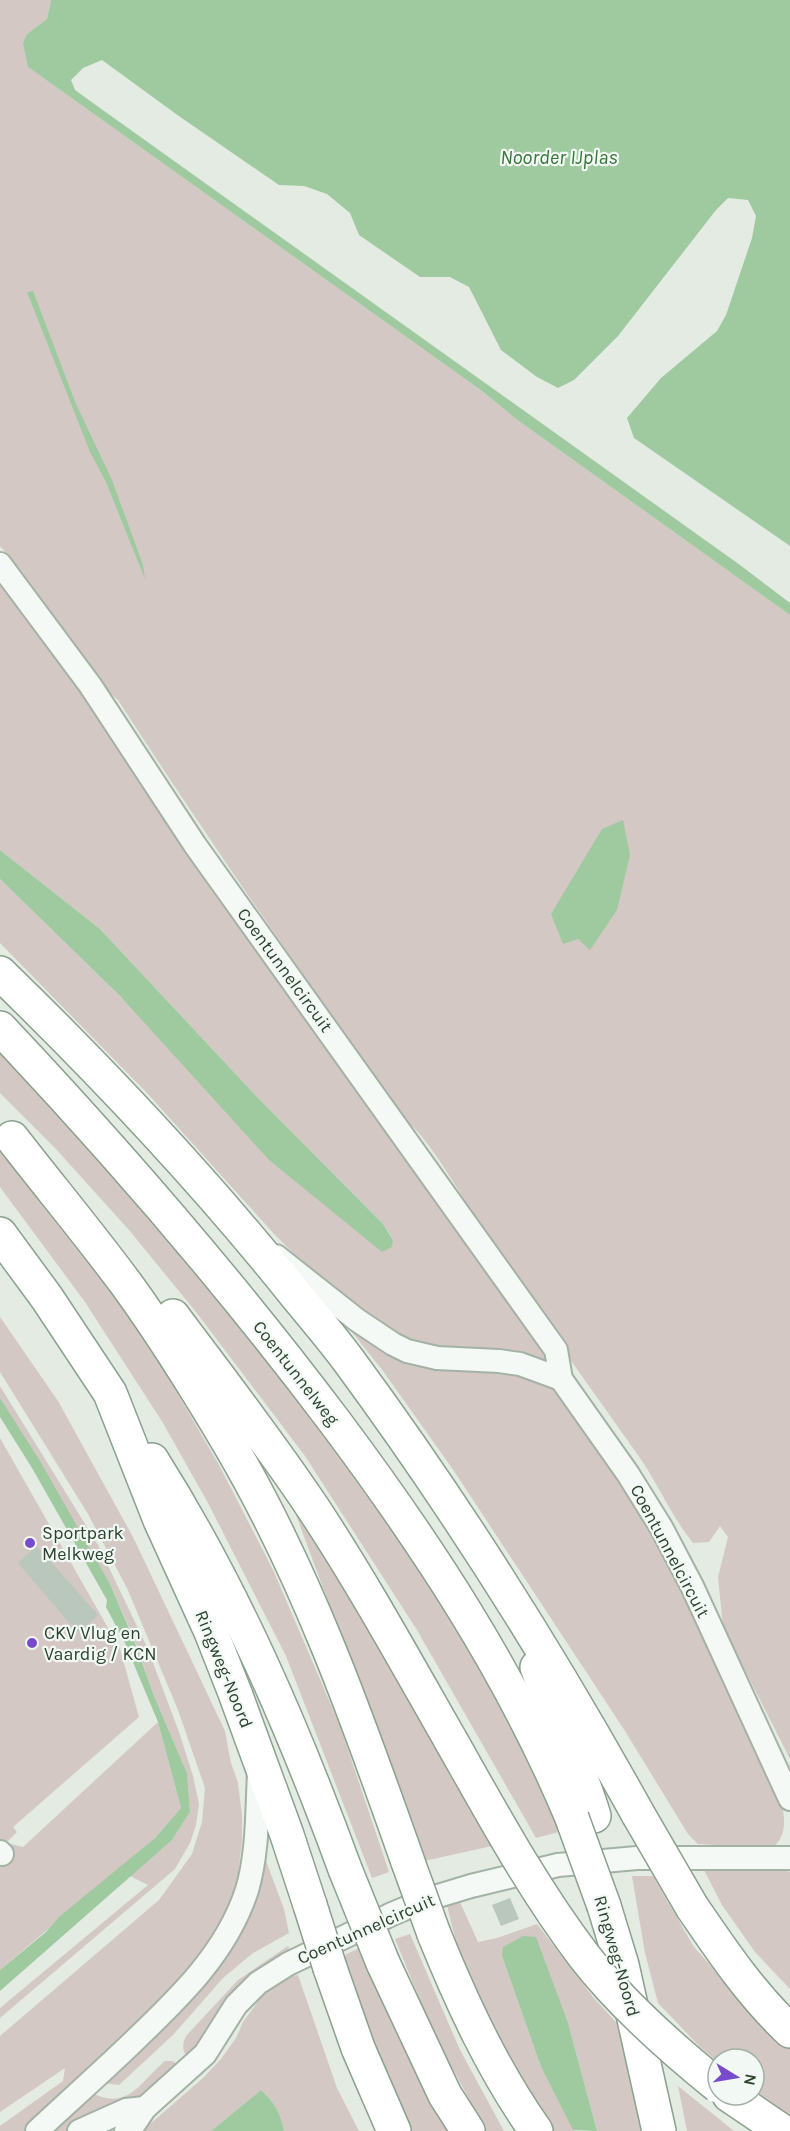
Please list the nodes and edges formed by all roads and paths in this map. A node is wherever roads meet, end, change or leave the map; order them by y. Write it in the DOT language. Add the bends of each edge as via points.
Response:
graph roads {
  1 [pos="0,564"];
  2 [pos="0,973"];
  3 [pos="0,1028"];
  4 [pos="6,1132"];
  5 [pos="246,1233"];
  6 [pos="0,1234"];
  7 [pos="561,1379"];
  8 [pos="110,1393"];
  9 [pos="515,1603"];
  10 [pos="544,1753"];
  11 [pos="260,1759"];
  12 [pos="790,1799"];
  13 [pos="583,1817"];
  14 [pos="790,1858"];
  15 [pos="790,2031"];
  16 [pos="706,2076"];
  17 [pos="747,2107"];
  18 [pos="145,2108"];
  19 [pos="37,2131"];
  20 [pos="79,2131"];
  21 [pos="126,2131"];
  22 [pos="394,2131"];
  23 [pos="468,2131"];
  24 [pos="536,2131"];
  25 [pos="659,2131"];
  26 [pos="782,2131"];
  1 -- 7 [label="lane, Coentunnelcircuit" via="90,685 195,845 545,1334 556,1350"];
  2 -- 5 [label="highway" via="139,1113"];
  3 -- 10 [label="highway, Coentunnelweg" via="148,1191 259,1323 328,1413 466,1612"];
  4 -- 16 [label="highway, bridge" via="167,1309 266,1440 368,1596 540,1893 585,1958 629,2006"];
  4 -- 24 [label="highway, bridge" via="127,1286 231,1447 325,1638 458,1992 486,2052"];
  5 -- 7 [label="lane" via="357,1320 408,1351 437,1358 520,1364"];
  5 -- 9 [label="highway" via="347,1359 437,1484"];
  6 -- 8 [label="highway, Ringweg-Noord"];
  7 -- 12 [label="lane, Coentunnelcircuit" via="661,1527"];
  8 -- 11 [label="highway, Ringweg-Noord"];
  8 -- 23 [label="highway, bridge" via="181,1506 236,1610 275,1691 383,1964 445,2095"];
  9 -- 13 [label="highway" via="551,1706 584,1782"];
  9 -- 15 [label="highway, bridge" via="692,1906 746,1984"];
  10 -- 13 [label="highway, Ringweg-Noord"];
  11 -- 19 [label="lane" via="251,1873 228,1934 178,1998"];
  11 -- 22 [label="highway, Ringweg-Noord, bridge" via="358,2048"];
  13 -- 25 [label="highway, Ringweg-Noord, bridge" via="612,1904"];
  14 -- 18 [label="lane, Coentunnelcircuit" via="637,1858 558,1865 428,1899 288,1964 258,1983 236,2005 206,2054"];
  17 -- 26 [label="highway"];
  18 -- 20 [label="lane, Coentunnelcircuit" via="126,2110"];
  18 -- 21 [label="lane, Coentunnelcircuit"];
}
